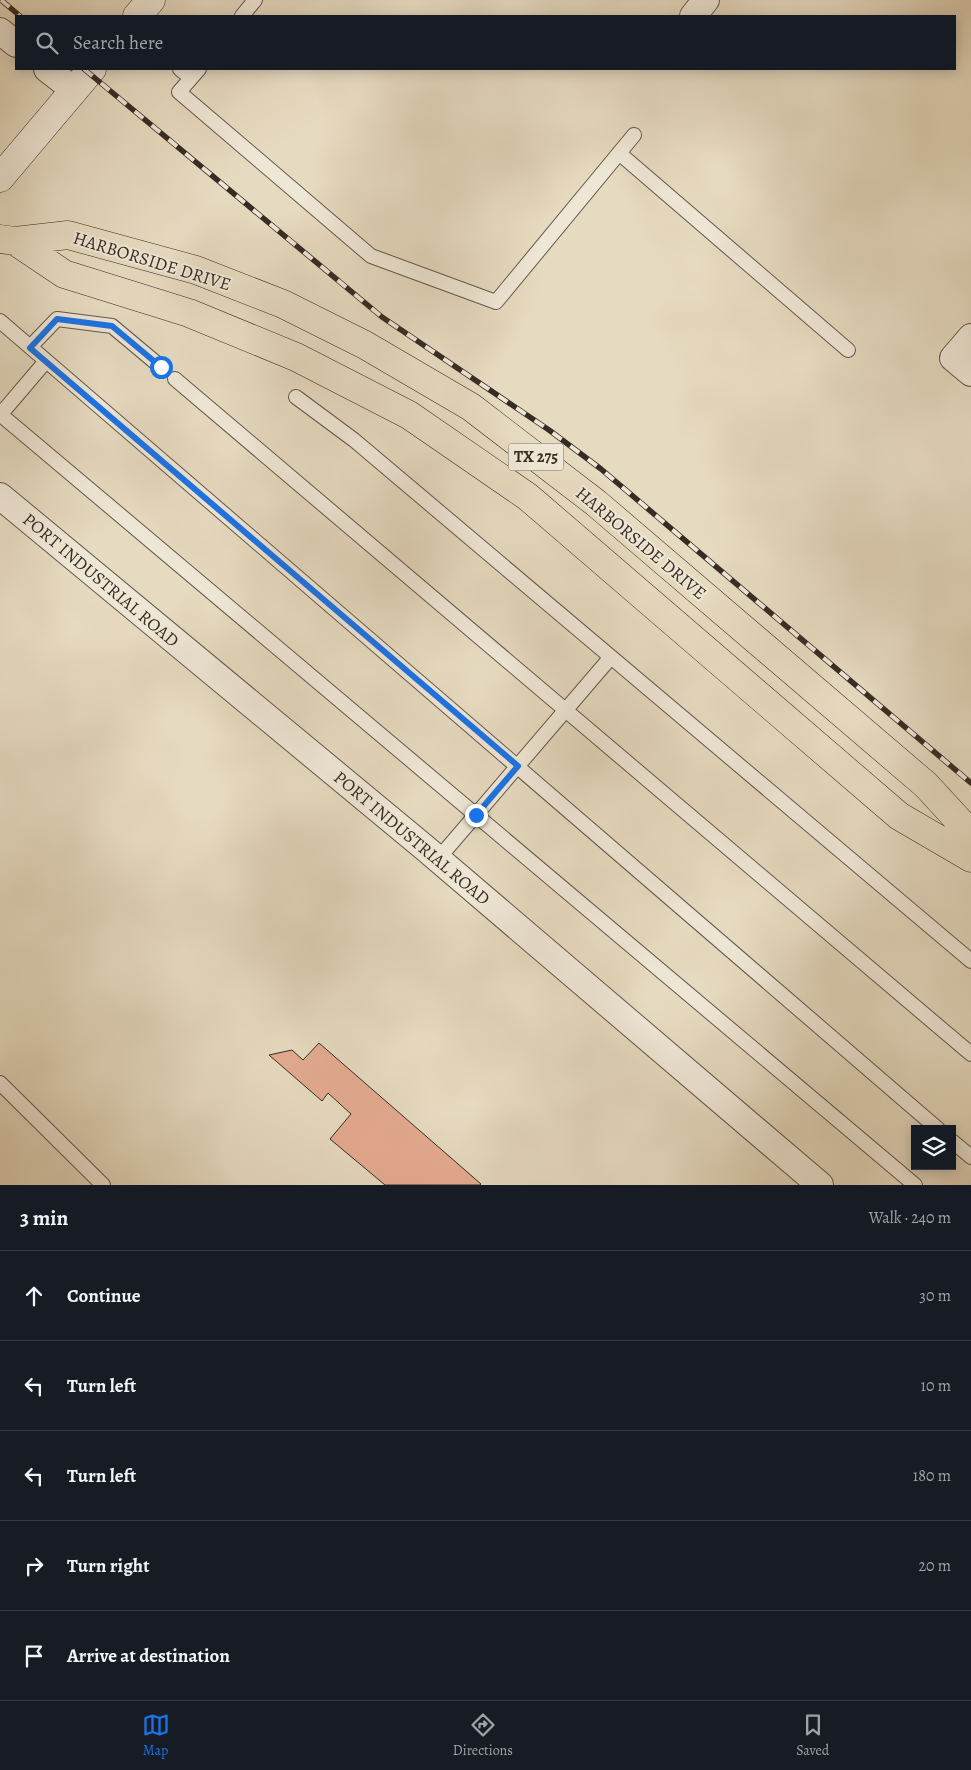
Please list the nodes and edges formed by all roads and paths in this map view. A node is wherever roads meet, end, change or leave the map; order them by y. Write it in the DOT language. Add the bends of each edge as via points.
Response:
graph roads {
  1 [pos="151,0"];
  2 [pos="255,0"];
  3 [pos="706,0"];
  4 [pos="138,15"];
  5 [pos="243,15"];
  6 [pos="693,15"];
  7 [pos="0,31"];
  8 [pos="15,43"];
  9 [pos="48,70"];
  10 [pos="91,70"];
  11 [pos="195,73"];
  12 [pos="74,90"];
  13 [pos="634,135"];
  14 [pos="619,153"];
  15 [pos="0,178"];
  16 [pos="8,240"];
  17 [pos="0,321"];
  18 [pos="971,337"];
  19 [pos="30,348"];
  20 [pos="848,350"];
  21 [pos="46,360"];
  22 [pos="962,366"];
  23 [pos="161,367"];
  24 [pos="175,379"];
  25 [pos="296,397"];
  26 [pos="0,415"];
  27 [pos="0,496"];
  28 [pos="611,657"];
  29 [pos="566,711"];
  30 [pos="518,766"];
  31 [pos="476,815"];
  32 [pos="971,834"];
  33 [pos="971,858"];
  34 [pos="438,859"];
  35 [pos="971,961"];
  36 [pos="971,1054"];
  37 [pos="0,1083"];
  38 [pos="933,1125"];
  39 [pos="956,1144"];
  40 [pos="971,1157"];
  41 [pos="103,1185"];
  42 [pos="820,1185"];
  43 [pos="914,1185"];
  1 -- 4 [label="main road"];
  2 -- 5 [label="lane"];
  3 -- 6 [label="street"];
  7 -- 8 [label="street"];
  9 -- 12 [label="street"];
  10 -- 12 [label="main road"];
  11 -- 14 [label="lane" via="179,92 371,256 496,302"];
  12 -- 15 [label="main road"];
  13 -- 14 [label="lane"];
  14 -- 20 [label="lane"];
  16 -- 32 [label="main road, HARBORSIDE DRIVE / TX 275" via="68,235 196,270 300,312 365,345 471,407 596,503 926,785"];
  16 -- 33 [label="main road, HARBORSIDE DRIVE / TX 275" via="64,274 216,324 296,357 409,415 528,497 899,816"];
  17 -- 19 [label="lane"];
  18 -- 22 [label="street"];
  19 -- 21 [label="lane"];
  19 -- 23 [label="lane" via="57,319 112,326"];
  21 -- 26 [label="lane"];
  21 -- 30 [label="lane"];
  24 -- 29 [label="lane"];
  25 -- 28 [label="lane" via="354,440"];
  26 -- 31 [label="lane"];
  27 -- 34 [label="street, PORT INDUSTRIAL ROAD"];
  28 -- 29 [label="lane"];
  28 -- 35 [label="lane"];
  29 -- 30 [label="lane"];
  29 -- 36 [label="lane"];
  30 -- 31 [label="lane"];
  30 -- 38 [label="lane"];
  31 -- 34 [label="lane"];
  31 -- 43 [label="lane"];
  34 -- 42 [label="street, PORT INDUSTRIAL ROAD"];
  37 -- 41 [label="lane"];
  39 -- 40 [label="lane"];
}
